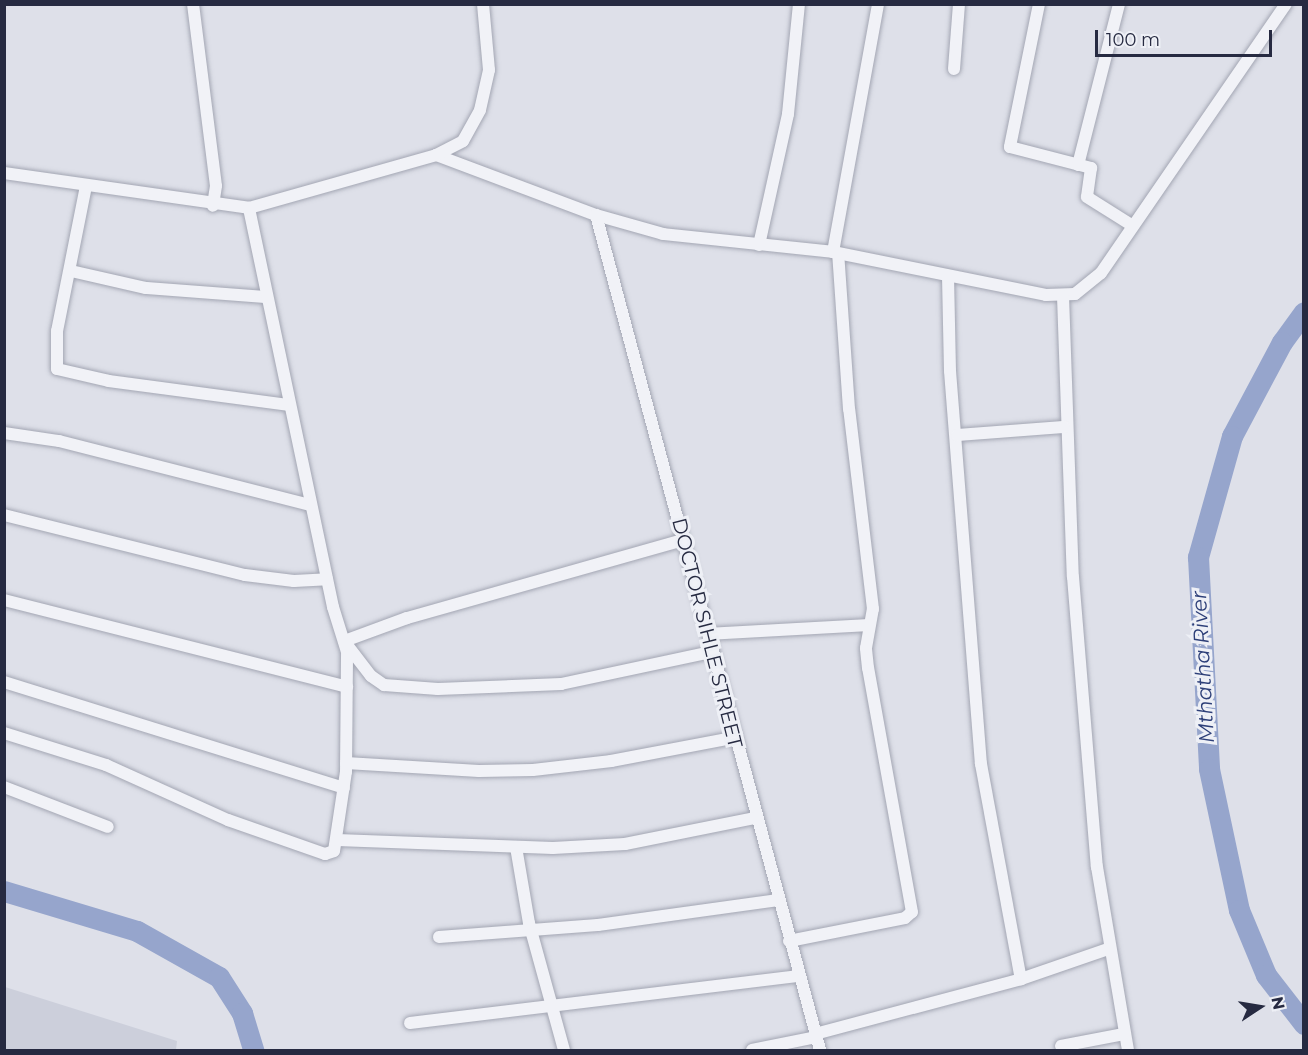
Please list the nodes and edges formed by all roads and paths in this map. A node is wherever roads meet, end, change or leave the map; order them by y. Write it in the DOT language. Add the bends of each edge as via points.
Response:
graph roads {
  1 [pos="193,4"];
  2 [pos="490,4"];
  3 [pos="799,4"];
  4 [pos="878,4"];
  5 [pos="960,4"];
  6 [pos="1039,4"];
  7 [pos="1119,4"];
  8 [pos="1286,4"];
  9 [pos="483,10"];
  10 [pos="954,69"];
  11 [pos="436,155"];
  12 [pos="1078,165"];
  13 [pos="4,173"];
  14 [pos="86,186"];
  15 [pos="213,206"];
  16 [pos="249,208"];
  17 [pos="596,215"];
  18 [pos="1133,226"];
  19 [pos="759,245"];
  20 [pos="836,252"];
  21 [pos="71,271"];
  22 [pos="948,276"];
  23 [pos="1063,296"];
  24 [pos="266,297"];
  25 [pos="289,405"];
  26 [pos="1064,427"];
  27 [pos="4,434"];
  28 [pos="957,435"];
  29 [pos="311,505"];
  30 [pos="4,515"];
  31 [pos="683,540"];
  32 [pos="327,579"];
  33 [pos="4,600"];
  34 [pos="868,625"];
  35 [pos="708,634"];
  36 [pos="344,641"];
  37 [pos="712,652"];
  38 [pos="4,682"];
  39 [pos="347,687"];
  40 [pos="4,733"];
  41 [pos="733,738"];
  42 [pos="346,763"];
  43 [pos="4,787"];
  44 [pos="344,788"];
  45 [pos="755,818"];
  46 [pos="108,827"];
  47 [pos="337,840"];
  48 [pos="516,847"];
  49 [pos="778,900"];
  50 [pos="532,932"];
  51 [pos="439,937"];
  52 [pos="789,941"];
  53 [pos="1108,949"];
  54 [pos="799,976"];
  55 [pos="1021,979"];
  56 [pos="553,1005"];
  57 [pos="410,1023"];
  58 [pos="1124,1034"];
  59 [pos="816,1036"];
  60 [pos="1061,1046"];
  61 [pos="564,1050"];
  62 [pos="752,1050"];
  63 [pos="819,1050"];
  64 [pos="1128,1050"];
  1 -- 15 [label="street" via="215,175"];
  2 -- 9 [label="street"];
  3 -- 19 [label="street" via="788,114"];
  4 -- 20 [label="street"];
  5 -- 10 [label="street"];
  6 -- 12 [label="street" via="1010,146 1017,152"];
  7 -- 12 [label="street"];
  8 -- 18 [label="street"];
  9 -- 11 [label="street" via="489,70 480,111 463,141"];
  11 -- 16 [label="street"];
  11 -- 17 [label="street"];
  12 -- 18 [label="street" via="1094,171 1087,197"];
  13 -- 14 [label="street"];
  14 -- 15 [label="street"];
  14 -- 21 [label="street"];
  15 -- 16 [label="street"];
  16 -- 24 [label="street"];
  17 -- 19 [label="street" via="663,234"];
  17 -- 31 [label="street, DOCTOR SIHLE STREET"];
  18 -- 23 [label="street" via="1088,287"];
  19 -- 20 [label="street"];
  20 -- 22 [label="street"];
  20 -- 34 [label="street" via="847,388 873,609"];
  21 -- 24 [label="street" via="155,289"];
  21 -- 25 [label="street" via="54,358 60,371"];
  22 -- 23 [label="street"];
  22 -- 28 [label="street"];
  23 -- 26 [label="street"];
  24 -- 25 [label="street"];
  25 -- 29 [label="street"];
  26 -- 28 [label="street"];
  26 -- 53 [label="street" via="1097,867"];
  27 -- 29 [label="street" via="59,441"];
  28 -- 55 [label="street" via="981,764"];
  29 -- 32 [label="street"];
  30 -- 32 [label="street" via="245,575 286,581"];
  31 -- 35 [label="street, DOCTOR SIHLE STREET"];
  31 -- 36 [label="street" via="407,618"];
  32 -- 36 [label="street"];
  33 -- 39 [label="street"];
  34 -- 35 [label="street"];
  34 -- 52 [label="street" via="868,668 912,912 905,918"];
  35 -- 37 [label="street, DOCTOR SIHLE STREET"];
  36 -- 37 [label="street" via="378,682 427,688 561,684"];
  36 -- 39 [label="street"];
  37 -- 41 [label="street, DOCTOR SIHLE STREET"];
  38 -- 44 [label="street"];
  39 -- 42 [label="street"];
  40 -- 47 [label="street" via="106,765 195,807 318,852 331,854"];
  41 -- 42 [label="street" via="611,761 533,770 479,771"];
  41 -- 45 [label="street, DOCTOR SIHLE STREET"];
  42 -- 44 [label="street"];
  43 -- 46 [label="street"];
  44 -- 47 [label="street"];
  45 -- 48 [label="street" via="625,843"];
  45 -- 49 [label="street, DOCTOR SIHLE STREET"];
  47 -- 48 [label="street"];
  48 -- 50 [label="street"];
  49 -- 50 [label="street"];
  49 -- 52 [label="street, DOCTOR SIHLE STREET"];
  50 -- 51 [label="street"];
  50 -- 56 [label="street"];
  52 -- 54 [label="street, DOCTOR SIHLE STREET"];
  53 -- 55 [label="street"];
  53 -- 58 [label="street"];
  54 -- 56 [label="street"];
  54 -- 59 [label="street, DOCTOR SIHLE STREET"];
  55 -- 59 [label="street"];
  56 -- 57 [label="street"];
  56 -- 61 [label="street"];
  58 -- 60 [label="street"];
  58 -- 64 [label="street"];
  59 -- 62 [label="street"];
  59 -- 63 [label="street, DOCTOR SIHLE STREET"];
}
